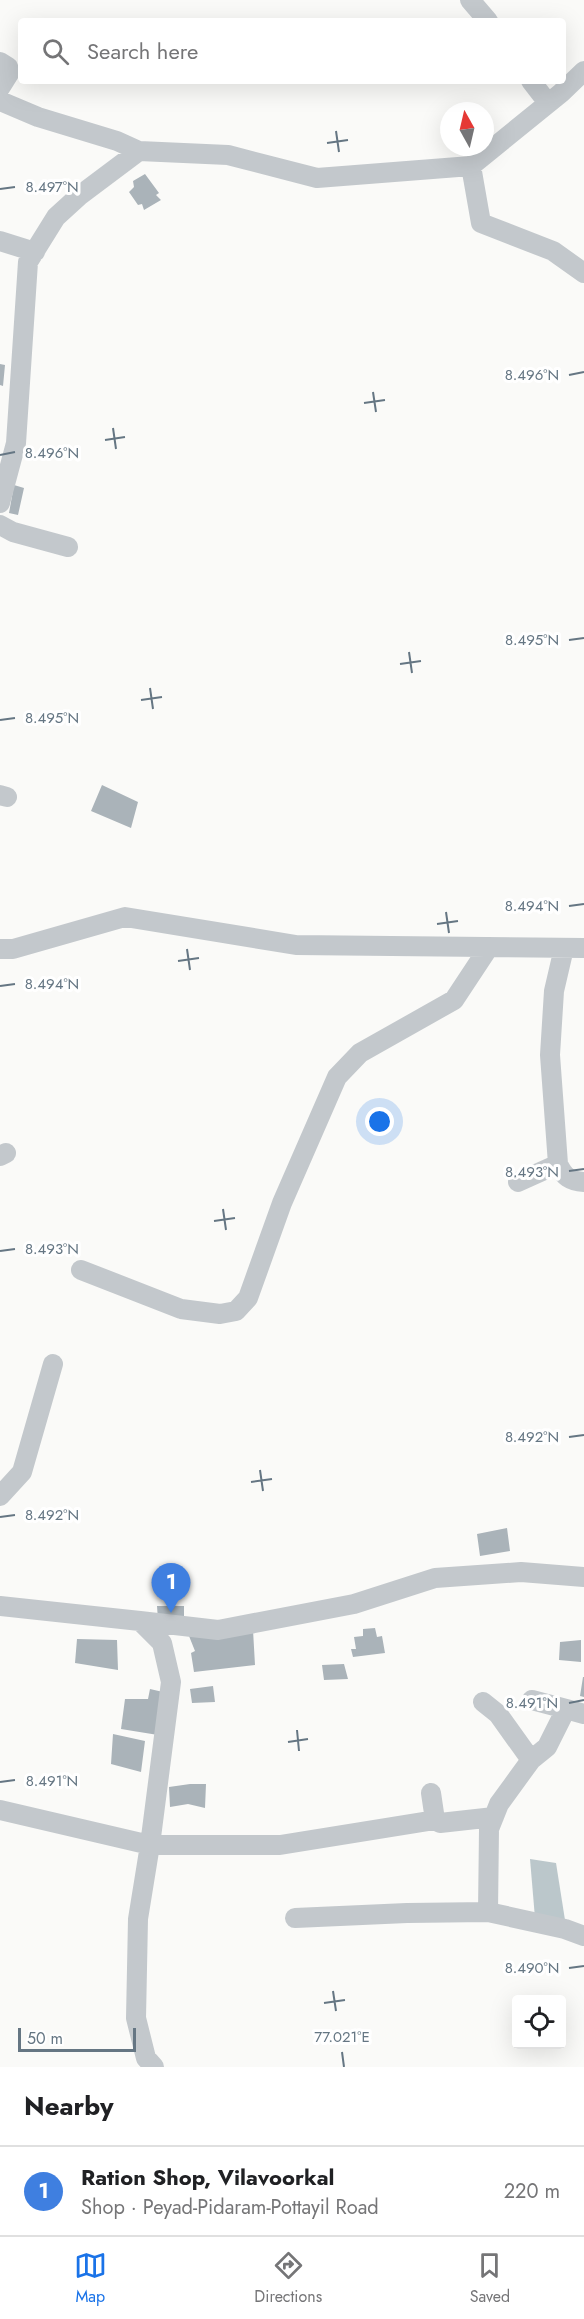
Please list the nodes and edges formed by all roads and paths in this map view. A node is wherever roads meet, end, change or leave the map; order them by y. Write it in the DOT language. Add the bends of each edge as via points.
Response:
graph roads {
  1 [pos="470,0"];
  2 [pos="485,18"];
  3 [pos="0,62"];
  4 [pos="584,71"];
  5 [pos="533,84"];
  6 [pos="0,88"];
  7 [pos="0,101"];
  8 [pos="548,103"];
  9 [pos="139,151"];
  10 [pos="471,166"];
  11 [pos="0,241"];
  12 [pos="34,252"];
  13 [pos="584,273"];
  14 [pos="9,399"];
  15 [pos="0,503"];
  16 [pos="0,525"];
  17 [pos="68,547"];
  18 [pos="489,947"];
  19 [pos="564,948"];
  20 [pos="584,948"];
  21 [pos="0,949"];
  22 [pos="558,1164"];
  23 [pos="518,1182"];
  24 [pos="584,1182"];
  25 [pos="81,1270"];
  26 [pos="53,1364"];
  27 [pos="0,1496"];
  28 [pos="584,1577"];
  29 [pos="0,1606"];
  30 [pos="140,1621"];
  31 [pos="531,1700"];
  32 [pos="483,1702"];
  33 [pos="575,1712"];
  34 [pos="531,1760"];
  35 [pos="431,1793"];
  36 [pos="0,1810"];
  37 [pos="494,1817"];
  38 [pos="435,1820"];
  39 [pos="150,1845"];
  40 [pos="488,1912"];
  41 [pos="296,1918"];
  42 [pos="584,1936"];
  43 [pos="154,2067"];
  1 -- 2 [label="street"];
  3 -- 6 [label="street" via="10,72"];
  4 -- 8 [label="street"];
  5 -- 8 [label="street"];
  7 -- 9 [label="street"];
  8 -- 10 [label="street"];
  9 -- 10 [label="street" via="228,155 317,178"];
  9 -- 12 [label="street" via="78,196 56,218"];
  10 -- 13 [label="street" via="481,223 553,251"];
  11 -- 12 [label="street"];
  12 -- 14 [label="street" via="28,262"];
  14 -- 15 [label="street" via="16,443"];
  16 -- 17 [label="street"];
  18 -- 19 [label="street"];
  18 -- 21 [label="street" via="296,945 125,917 14,949"];
  18 -- 25 [label="street" via="454,1000 360,1053 337,1077 282,1203 248,1298 236,1311 220,1314 181,1309"];
  19 -- 20 [label="street"];
  19 -- 22 [label="street" via="554,991 550,1056"];
  22 -- 23 [label="street"];
  22 -- 24 [label="street" via="562,1175"];
  26 -- 27 [label="street" via="22,1472"];
  28 -- 30 [label="street" via="521,1572 435,1578 354,1604 218,1630"];
  29 -- 30 [label="street"];
  30 -- 39 [label="street" via="162,1643 171,1682"];
  31 -- 33 [label="street"];
  32 -- 34 [label="street" via="498,1714"];
  33 -- 34 [label="street" via="547,1747"];
  34 -- 37 [label="street" via="504,1796"];
  35 -- 38 [label="street"];
  36 -- 39 [label="street"];
  37 -- 38 [label="street" via="443,1823"];
  37 -- 40 [label="street" via="489,1829"];
  38 -- 39 [label="street" via="280,1845"];
  39 -- 43 [label="street" via="138,1919 136,2018 146,2058"];
  40 -- 41 [label="street"];
  40 -- 42 [label="street"];
}
